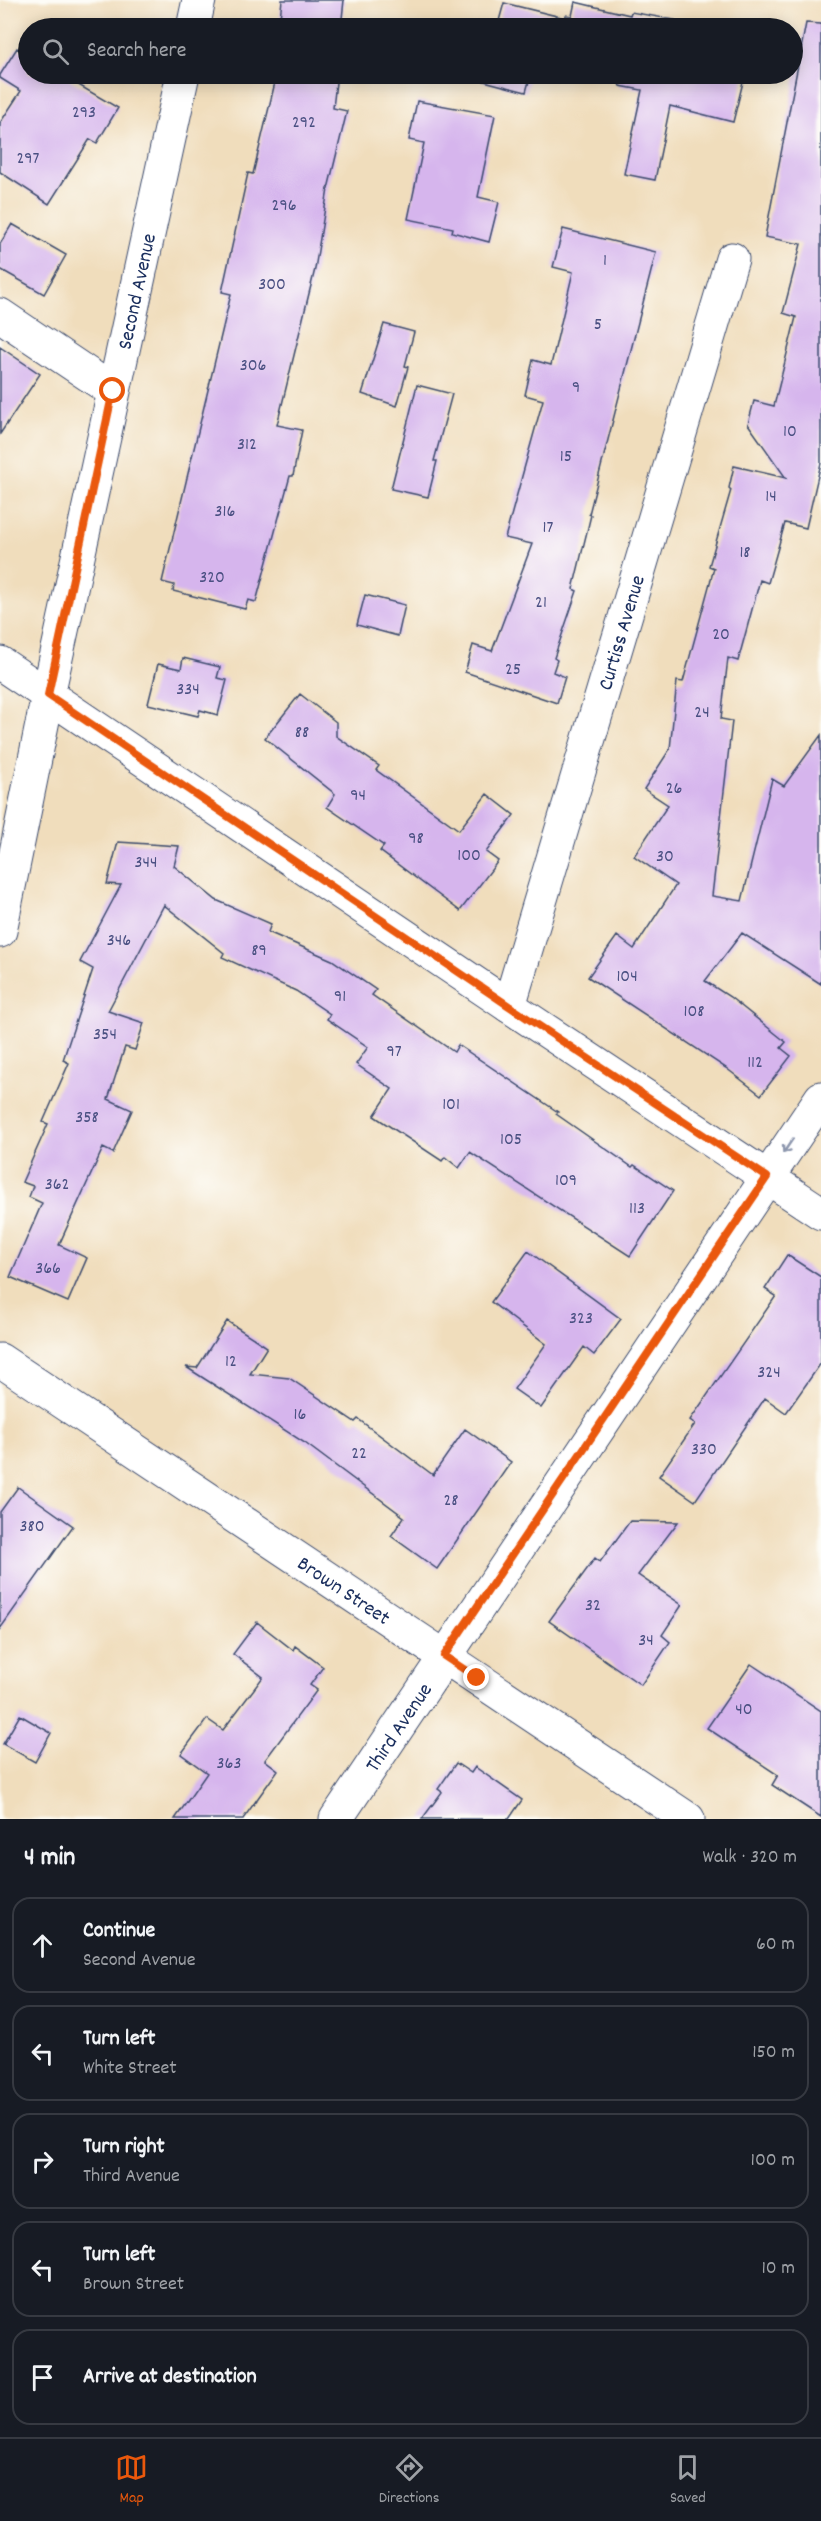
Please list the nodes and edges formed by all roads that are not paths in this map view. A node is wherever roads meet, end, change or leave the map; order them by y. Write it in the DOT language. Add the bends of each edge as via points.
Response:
graph roads {
  1 [pos="199,0"];
  2 [pos="195,18"];
  3 [pos="181,84"];
  4 [pos="732,259"];
  5 [pos="0,315"];
  6 [pos="113,391"];
  7 [pos="0,663"];
  8 [pos="48,695"];
  9 [pos="0,931"];
  10 [pos="509,1006"];
  11 [pos="821,1098"];
  12 [pos="767,1177"];
  13 [pos="821,1213"];
  14 [pos="0,1360"];
  15 [pos="444,1656"];
  16 [pos="336,1819"];
  17 [pos="688,1819"];
  1 -- 2 [label="street"];
  3 -- 6 [label="street, Second Avenue"];
  4 -- 10 [label="street, Curtiss Avenue"];
  5 -- 6 [label="street"];
  6 -- 8 [label="street, Second Avenue"];
  7 -- 8 [label="street"];
  8 -- 9 [label="street, Second Avenue"];
  8 -- 10 [label="street"];
  10 -- 12 [label="street"];
  11 -- 12 [label="street, Third Avenue, one-way"];
  12 -- 13 [label="street"];
  12 -- 15 [label="street, Third Avenue"];
  14 -- 15 [label="street, Brown Street"];
  15 -- 16 [label="street, Third Avenue"];
  15 -- 17 [label="street, Brown Street"];
}
